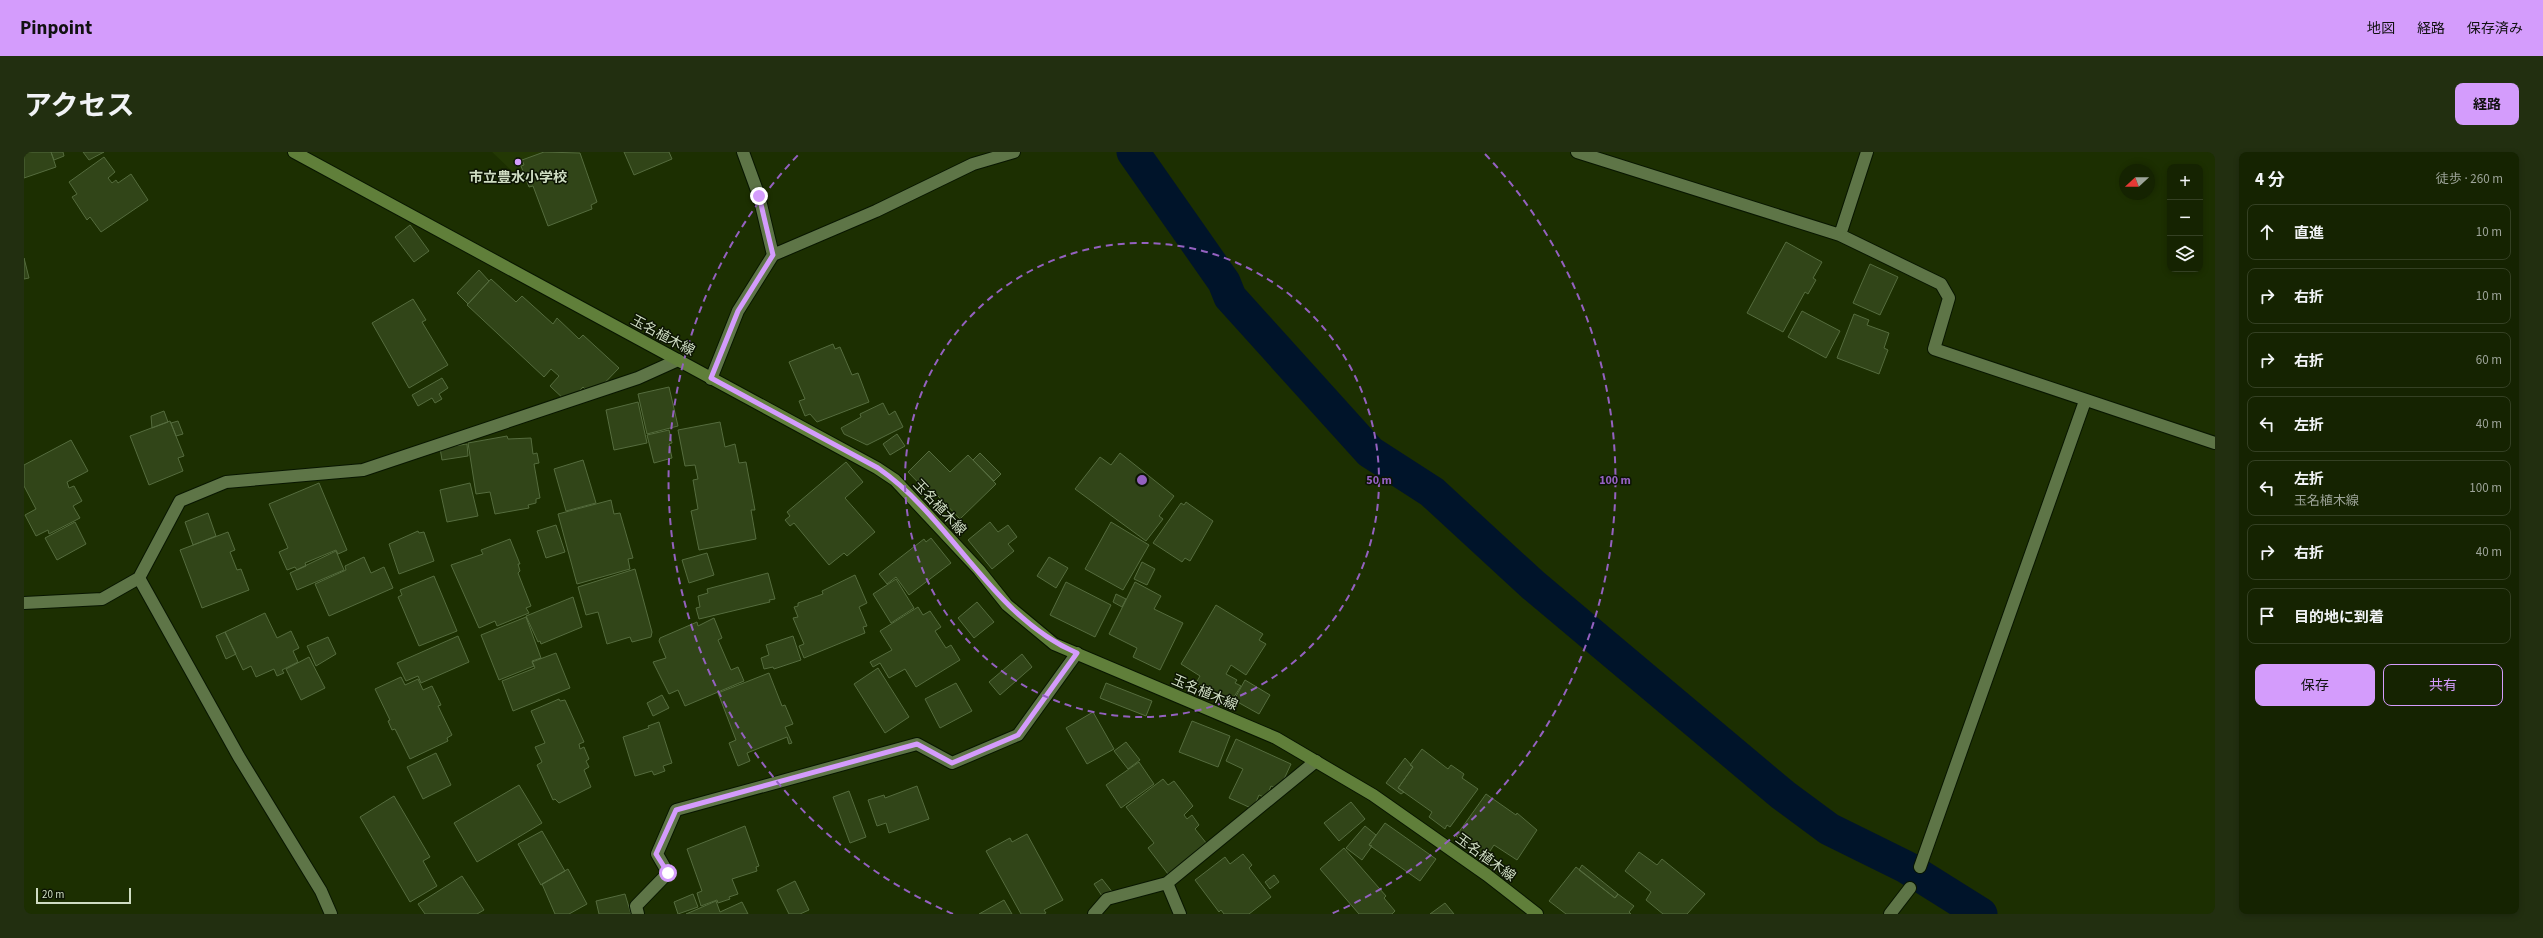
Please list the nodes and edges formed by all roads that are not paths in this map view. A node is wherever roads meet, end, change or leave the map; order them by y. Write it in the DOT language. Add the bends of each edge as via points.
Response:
graph roads {
  1 [pos="294,152"];
  2 [pos="743,152"];
  3 [pos="1014,152"];
  4 [pos="1577,152"];
  5 [pos="1867,152"];
  6 [pos="1840,235"];
  7 [pos="773,255"];
  8 [pos="678,360"];
  9 [pos="711,378"];
  10 [pos="2085,401"];
  11 [pos="2215,443"];
  12 [pos="139,578"];
  13 [pos="24,603"];
  14 [pos="1077,653"];
  15 [pos="1316,761"];
  16 [pos="1920,867"];
  17 [pos="1166,883"];
  18 [pos="1910,888"];
  19 [pos="331,914"];
  20 [pos="638,914"];
  21 [pos="1094,914"];
  22 [pos="1180,914"];
  23 [pos="1537,914"];
  24 [pos="1890,914"];
  1 -- 8 [label="main road, 玉名植木線"];
  2 -- 7 [label="street" via="759,196"];
  3 -- 7 [label="street" via="973,164 876,211"];
  4 -- 6 [label="street"];
  5 -- 6 [label="street"];
  6 -- 10 [label="street" via="1941,284 1948,298 1934,349"];
  7 -- 9 [label="street" via="738,311"];
  8 -- 9 [label="main road, 玉名植木線"];
  8 -- 12 [label="street" via="638,378 363,470 226,482 180,501"];
  9 -- 14 [label="main road, 玉名植木線" via="878,468 895,480 979,570 1007,605 1054,644"];
  10 -- 11 [label="street"];
  10 -- 16 [label="street"];
  12 -- 13 [label="street" via="102,599"];
  12 -- 19 [label="street" via="239,757 321,891"];
  14 -- 15 [label="main road, 玉名植木線" via="1276,738"];
  14 -- 20 [label="street" via="1018,735 952,763 917,744 676,810 656,854 668,873 636,906"];
  15 -- 17 [label="street"];
  15 -- 23 [label="main road, 玉名植木線" via="1373,795 1487,875"];
  17 -- 21 [label="street" via="1107,899"];
  17 -- 22 [label="street"];
  18 -- 24 [label="street"];
}
